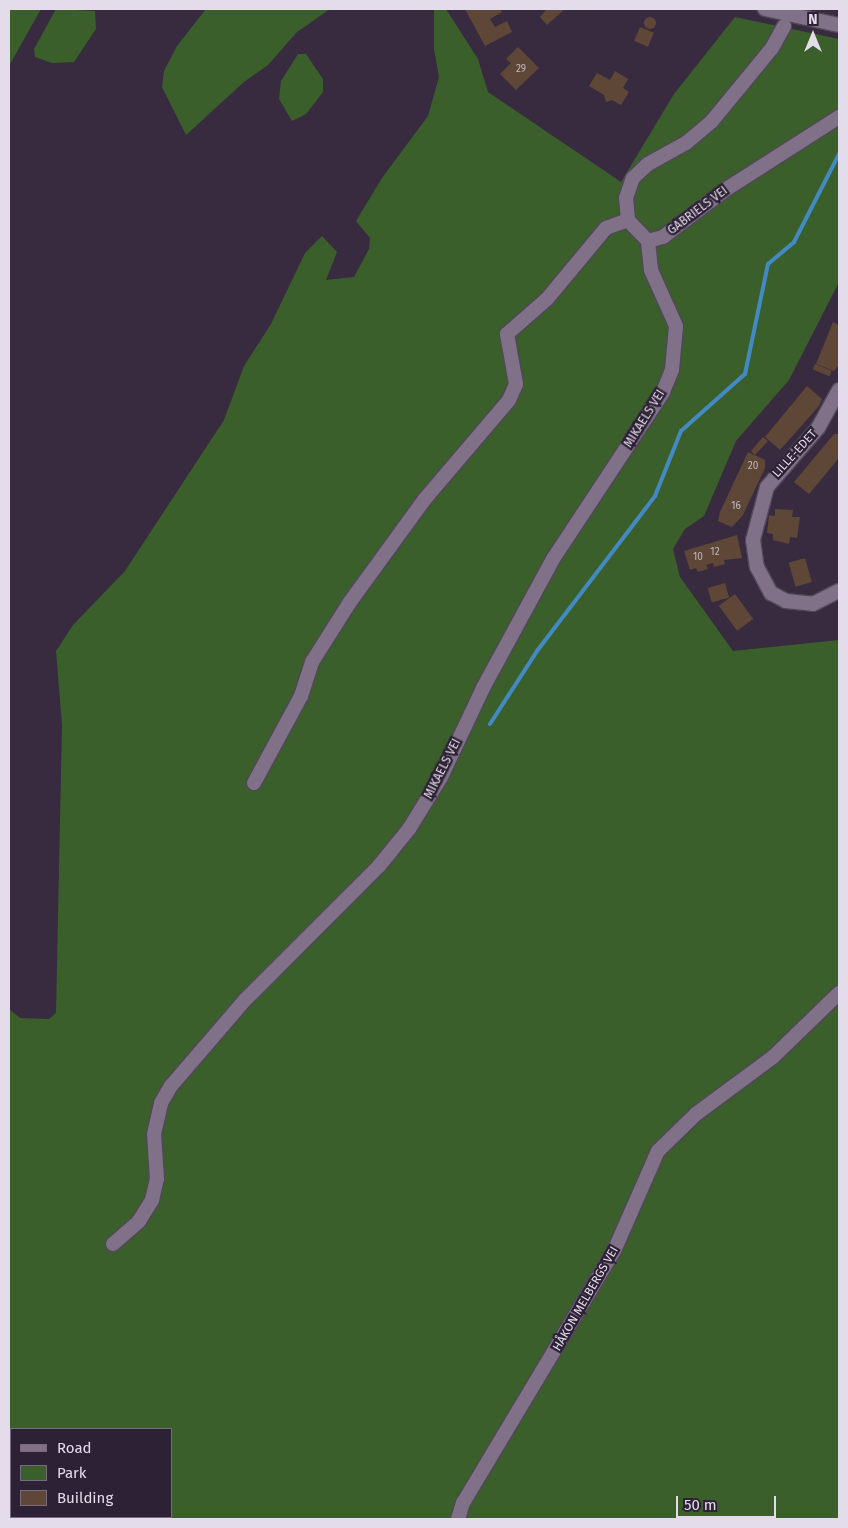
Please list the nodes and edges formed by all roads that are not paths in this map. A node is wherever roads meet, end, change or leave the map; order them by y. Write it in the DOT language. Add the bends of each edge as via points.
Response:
graph roads {
  1 [pos="765,9"];
  2 [pos="839,25"];
  3 [pos="784,26"];
  4 [pos="839,117"];
  5 [pos="628,220"];
  6 [pos="648,240"];
  7 [pos="839,390"];
  8 [pos="839,591"];
  9 [pos="254,782"];
  10 [pos="839,994"];
  11 [pos="113,1244"];
  12 [pos="458,1519"];
  1 -- 2 [label="street"];
  3 -- 5 [label="street" via="772,48 712,121 686,143 633,178 626,198"];
  4 -- 6 [label="street, GABRIELS VEI" via="752,172 663,238"];
  5 -- 6 [label="street"];
  5 -- 9 [label="street" via="606,228 548,299 507,334 516,384 509,400 424,500 345,610 312,662 301,696"];
  6 -- 11 [label="street, MIKAELS VEI" via="651,270 676,326 674,360 663,392 553,559 491,672 441,777 409,829 379,866 246,1000 171,1086 161,1104 154,1134 157,1179 152,1200 139,1221"];
  7 -- 8 [label="street, LILLE-EDET" via="818,428 767,487 753,540 757,567 771,593 786,601 813,604"];
  10 -- 12 [label="street, HÅKON MELBERGS VEI" via="773,1057 696,1114 658,1151 614,1251 462,1503"];
}
